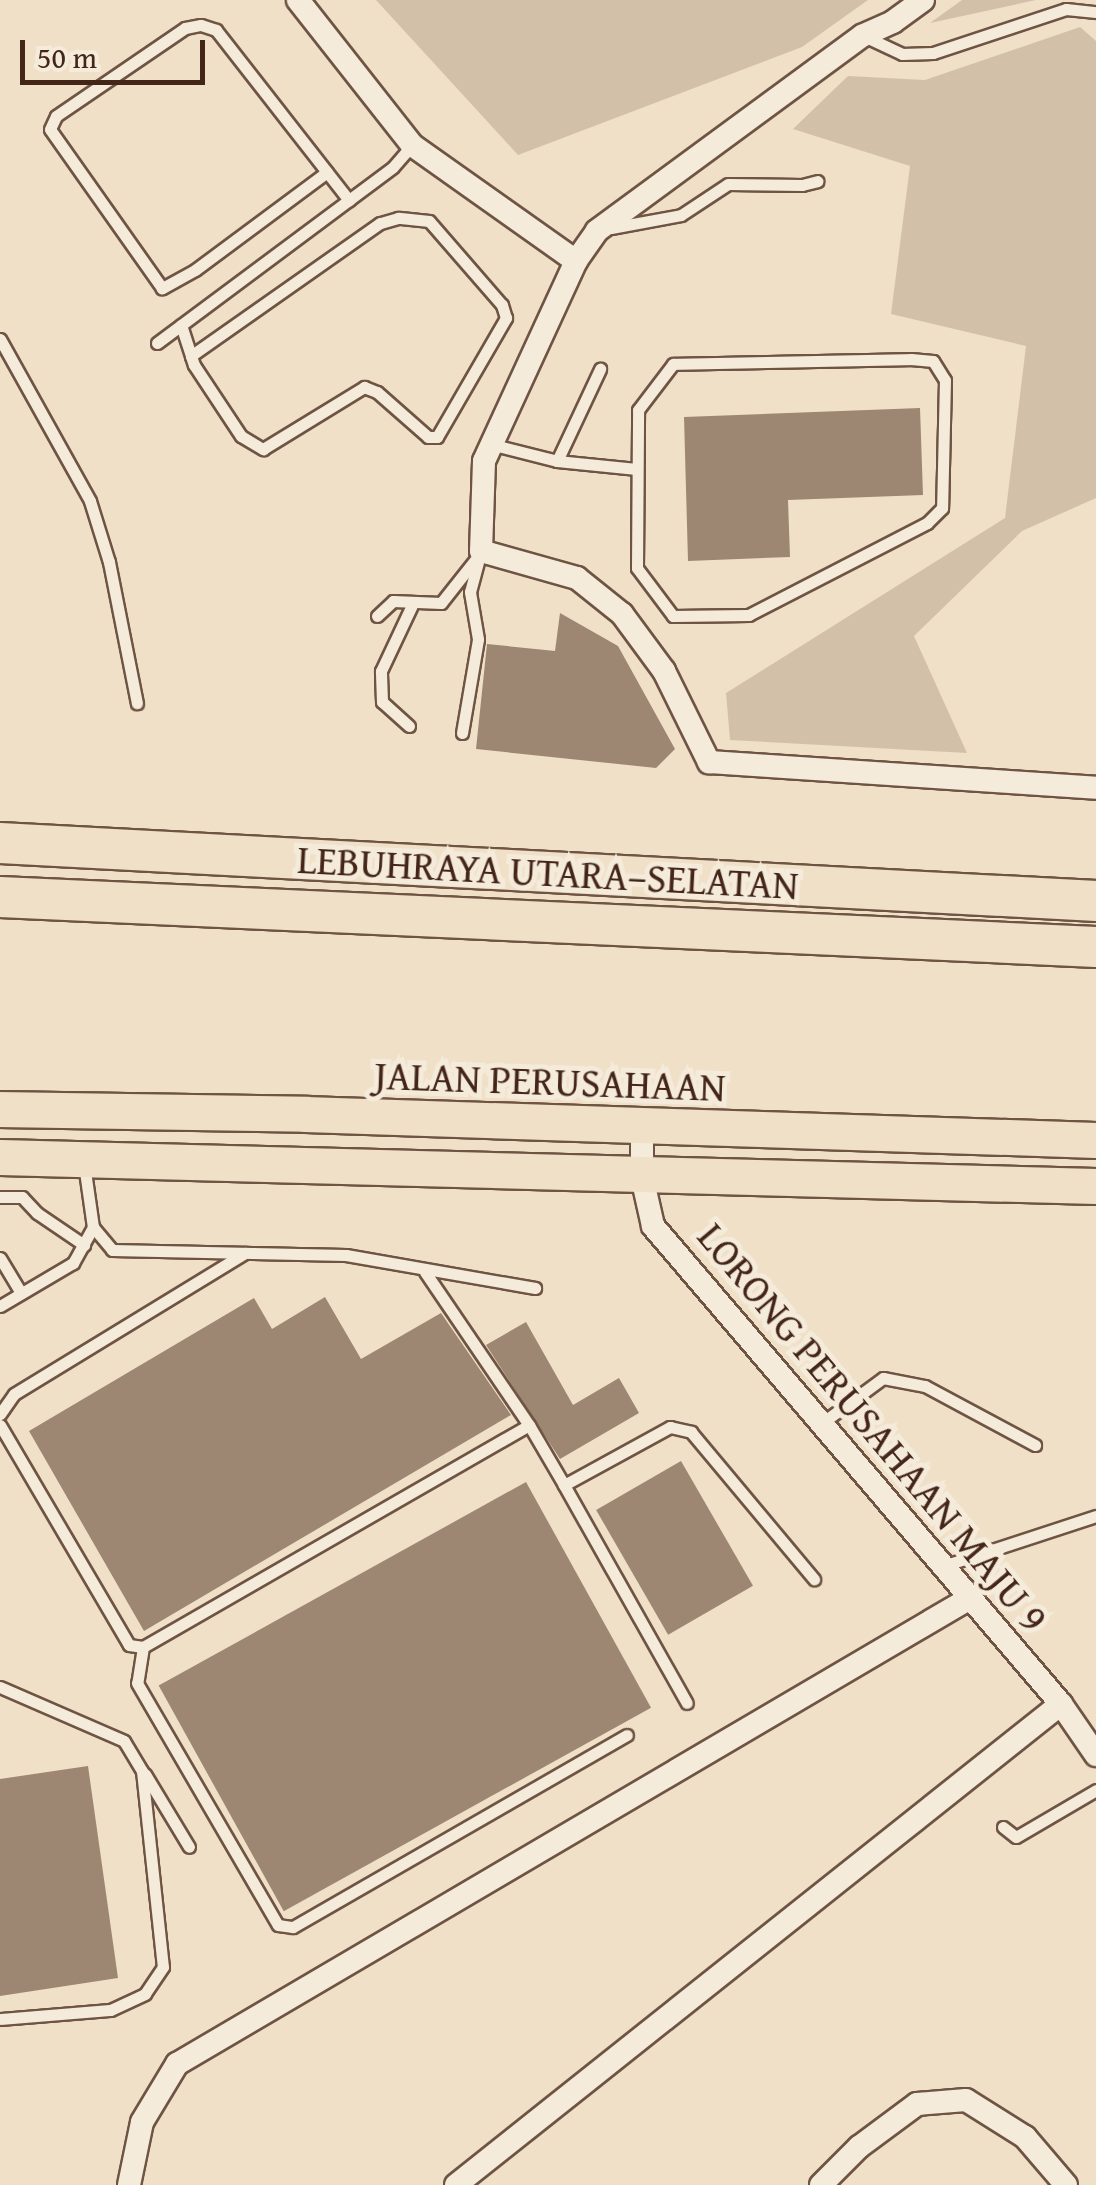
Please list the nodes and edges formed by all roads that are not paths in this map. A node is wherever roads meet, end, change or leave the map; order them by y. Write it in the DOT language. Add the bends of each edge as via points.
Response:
graph roads {
  1 [pos="298,0"];
  2 [pos="923,0"];
  3 [pos="1096,12"];
  4 [pos="862,36"];
  5 [pos="412,145"];
  6 [pos="327,172"];
  7 [pos="818,181"];
  8 [pos="349,200"];
  9 [pos="598,231"];
  10 [pos="576,261"];
  11 [pos="180,326"];
  12 [pos="0,339"];
  13 [pos="156,344"];
  14 [pos="191,356"];
  15 [pos="600,369"];
  16 [pos="490,444"];
  17 [pos="556,461"];
  18 [pos="637,468"];
  19 [pos="481,551"];
  20 [pos="414,602"];
  21 [pos="376,616"];
  22 [pos="136,704"];
  23 [pos="409,726"];
  24 [pos="462,733"];
  25 [pos="1096,788"];
  26 [pos="0,843"];
  27 [pos="0,897"];
  28 [pos="1096,901"];
  29 [pos="1096,946"];
  30 [pos="0,1109"];
  31 [pos="642,1128"];
  32 [pos="1096,1140"];
  33 [pos="0,1157"];
  34 [pos="83,1160"];
  35 [pos="642,1177"];
  36 [pos="1096,1186"];
  37 [pos="0,1197"];
  38 [pos="94,1227"];
  39 [pos="84,1244"];
  40 [pos="245,1253"];
  41 [pos="0,1258"];
  42 [pos="425,1272"];
  43 [pos="535,1288"];
  44 [pos="21,1294"];
  45 [pos="0,1306"];
  46 [pos="0,1414"];
  47 [pos="822,1424"];
  48 [pos="0,1425"];
  49 [pos="529,1425"];
  50 [pos="1035,1445"];
  51 [pos="564,1485"];
  52 [pos="1096,1516"];
  53 [pos="943,1566"];
  54 [pos="814,1579"];
  55 [pos="970,1598"];
  56 [pos="143,1647"];
  57 [pos="0,1687"];
  58 [pos="686,1702"];
  59 [pos="1061,1704"];
  60 [pos="627,1734"];
  61 [pos="1095,1752"];
  62 [pos="142,1770"];
  63 [pos="1096,1790"];
  64 [pos="1003,1827"];
  65 [pos="189,1847"];
  66 [pos="0,2019"];
  67 [pos="129,2185"];
  68 [pos="456,2185"];
  69 [pos="821,2185"];
  70 [pos="1066,2185"];
  1 -- 5 [label="street"];
  2 -- 4 [label="street"];
  3 -- 4 [label="lane" via="1066,9 933,52 902,54"];
  4 -- 9 [label="street"];
  5 -- 8 [label="lane"];
  5 -- 10 [label="street"];
  6 -- 6 [label="lane" via="216,30 201,25 185,28 56,116 50,129 162,288"];
  6 -- 8 [label="lane"];
  7 -- 9 [label="lane" via="728,184 681,215"];
  8 -- 11 [label="lane"];
  9 -- 10 [label="street"];
  10 -- 16 [label="street"];
  11 -- 13 [label="lane"];
  11 -- 14 [label="lane"];
  12 -- 22 [label="lane" via="90,501 110,562"];
  14 -- 14 [label="lane" via="241,436 263,449 364,386 428,437 437,437 506,318 502,304 429,221 398,218 380,223"];
  15 -- 17 [label="lane"];
  16 -- 17 [label="lane"];
  16 -- 19 [label="street"];
  17 -- 18 [label="lane"];
  18 -- 18 [label="lane" via="638,410 673,364 911,359 933,362 945,380 942,508 927,523 750,615 673,616 636,568"];
  19 -- 20 [label="lane" via="441,603"];
  19 -- 24 [label="lane" via="470,592 478,639"];
  19 -- 25 [label="street" via="577,578 622,614 664,671 708,762"];
  20 -- 21 [label="lane" via="393,601"];
  20 -- 23 [label="lane" via="381,671 382,702"];
  26 -- 28 [label="highway, LEBUHRAYA UTARA–SELATAN"];
  27 -- 29 [label="highway, LEBUHRAYA UTARA–SELATAN"];
  30 -- 31 [label="main road, JALAN PERUSAHAAN"];
  31 -- 32 [label="main road, JALAN PERUSAHAAN"];
  31 -- 35 [label="street, LORONG PERUSAHAAN MAJU 9"];
  33 -- 34 [label="main road"];
  34 -- 35 [label="main road"];
  34 -- 38 [label="lane"];
  35 -- 36 [label="main road"];
  35 -- 47 [label="street, LORONG PERUSAHAAN MAJU 9" via="653,1226"];
  37 -- 39 [label="lane" via="22,1197"];
  38 -- 39 [label="lane"];
  38 -- 40 [label="lane" via="112,1250"];
  39 -- 44 [label="lane" via="73,1263"];
  40 -- 42 [label="lane" via="346,1255"];
  40 -- 46 [label="lane" via="14,1394"];
  41 -- 44 [label="lane"];
  42 -- 43 [label="lane"];
  42 -- 49 [label="lane"];
  44 -- 45 [label="lane"];
  47 -- 50 [label="lane" via="882,1378 925,1386"];
  47 -- 53 [label="street, LORONG PERUSAHAAN MAJU 9"];
  48 -- 56 [label="lane" via="129,1645"];
  49 -- 51 [label="lane"];
  49 -- 56 [label="lane"];
  51 -- 54 [label="lane" via="670,1427 691,1432"];
  51 -- 58 [label="lane"];
  52 -- 53 [label="lane"];
  53 -- 55 [label="street, LORONG PERUSAHAAN MAJU 9"];
  55 -- 59 [label="street, LORONG PERUSAHAAN MAJU 9"];
  55 -- 67 [label="street" via="177,2064 142,2122"];
  56 -- 60 [label="lane" via="136,1683 278,1925 293,1927"];
  57 -- 62 [label="lane" via="124,1741"];
  59 -- 61 [label="street, LORONG PERUSAHAAN MAJU 9"];
  59 -- 68 [label="street"];
  62 -- 65 [label="lane"];
  62 -- 66 [label="lane" via="163,1967 145,1994 110,2010"];
  63 -- 64 [label="lane" via="1016,1836"];
  69 -- 70 [label="street" via="917,2104 966,2100 1026,2137"];
}
